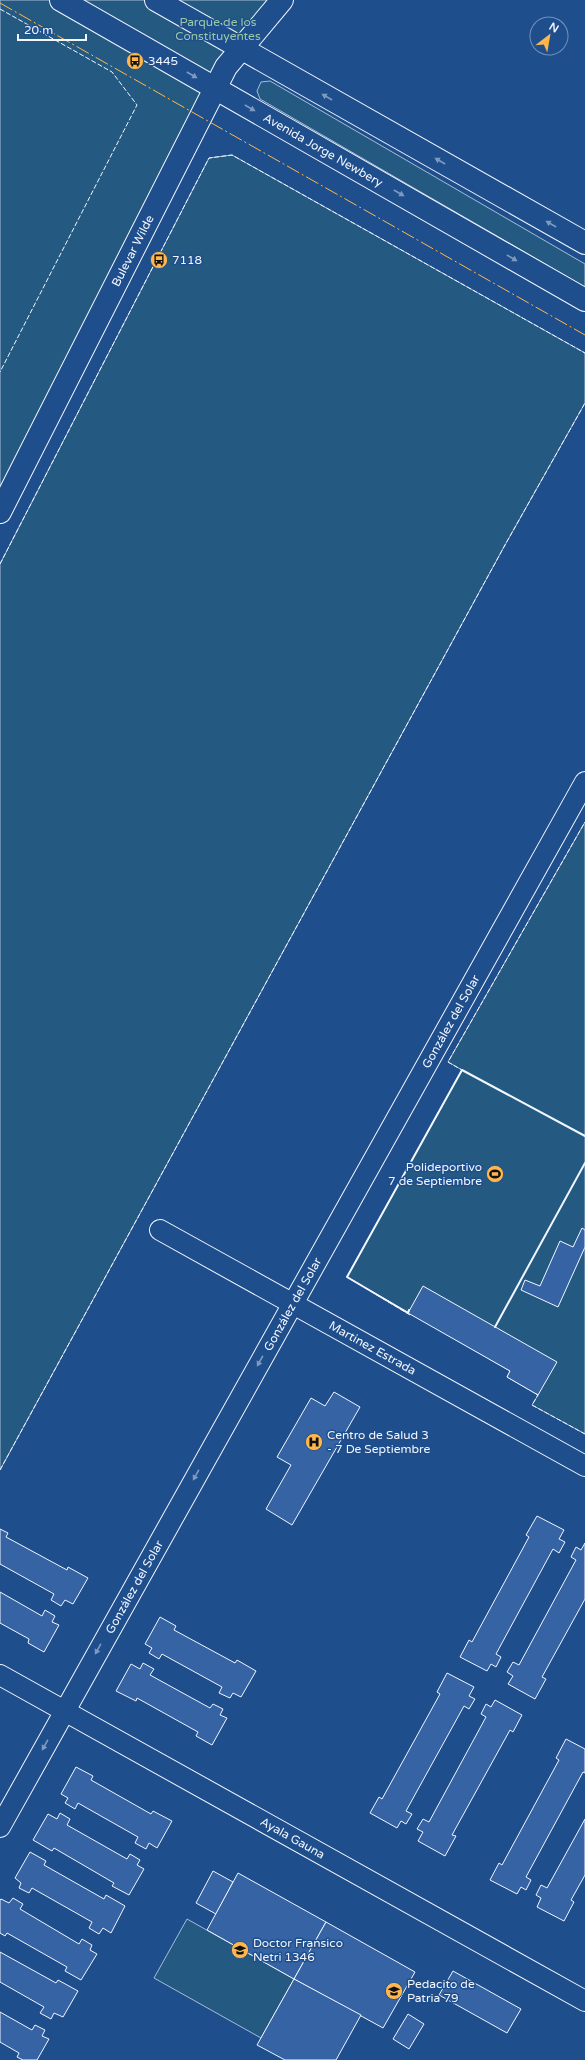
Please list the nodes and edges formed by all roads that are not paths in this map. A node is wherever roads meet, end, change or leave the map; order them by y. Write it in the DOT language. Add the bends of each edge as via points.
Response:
graph roads {
  1 [pos="61,0"];
  2 [pos="156,0"];
  3 [pos="282,0"];
  4 [pos="241,48"];
  5 [pos="216,88"];
  6 [pos="585,243"];
  7 [pos="585,300"];
  8 [pos="0,512"];
  9 [pos="585,782"];
  10 [pos="160,1230"];
  11 [pos="292,1303"];
  12 [pos="585,1466"];
  13 [pos="0,1675"];
  14 [pos="64,1710"];
  15 [pos="0,1826"];
  16 [pos="585,2001"];
  1 -- 5 [label="main road, Avenida Jorge Newbery, one-way"];
  2 -- 4 [label="main road"];
  3 -- 4 [label="main road, Bulevar Wilde"];
  4 -- 5 [label="main road, Bulevar Wilde" via="226,67"];
  6 -- 4 [label="main road, one-way"];
  5 -- 7 [label="main road, Avenida Jorge Newbery, one-way"];
  5 -- 8 [label="main road, Bulevar Wilde"];
  9 -- 11 [label="street, González del Solar"];
  10 -- 11 [label="street, Martinez Estrada"];
  11 -- 12 [label="street, Martinez Estrada"];
  11 -- 14 [label="street, González del Solar, one-way"];
  13 -- 14 [label="street, Ayala Gauna"];
  14 -- 15 [label="street, González del Solar, one-way"];
  14 -- 16 [label="street, Ayala Gauna"];
}
